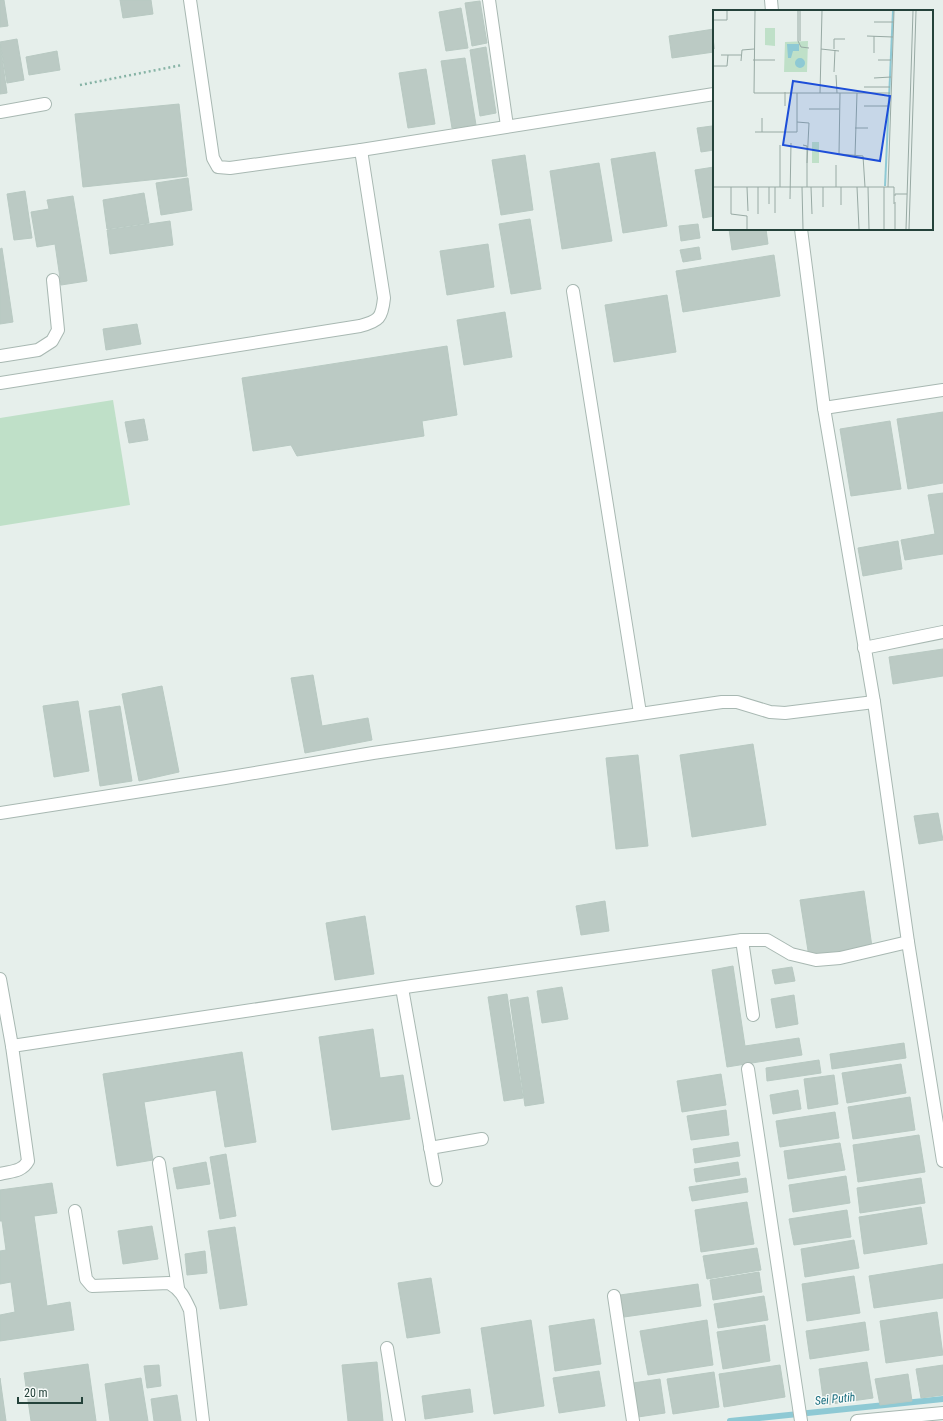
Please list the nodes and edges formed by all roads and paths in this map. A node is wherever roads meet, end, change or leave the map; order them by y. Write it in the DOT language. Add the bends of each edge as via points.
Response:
graph roads {
  1 [pos="190,0"];
  2 [pos="489,0"];
  3 [pos="771,0"];
  4 [pos="772,10"];
  5 [pos="198,62"];
  6 [pos="80,85"];
  7 [pos="713,94"];
  8 [pos="45,104"];
  9 [pos="0,112"];
  10 [pos="507,126"];
  11 [pos="361,150"];
  12 [pos="801,230"];
  13 [pos="53,280"];
  14 [pos="574,291"];
  15 [pos="0,356"];
  16 [pos="0,383"];
  17 [pos="943,390"];
  18 [pos="824,408"];
  19 [pos="943,632"];
  20 [pos="864,648"];
  21 [pos="874,702"];
  22 [pos="640,713"];
  23 [pos="0,813"];
  24 [pos="742,940"];
  25 [pos="908,942"];
  26 [pos="0,979"];
  27 [pos="402,988"];
  28 [pos="753,1015"];
  29 [pos="12,1046"];
  30 [pos="748,1069"];
  31 [pos="482,1139"];
  32 [pos="430,1148"];
  33 [pos="943,1161"];
  34 [pos="159,1163"];
  35 [pos="0,1174"];
  36 [pos="436,1180"];
  37 [pos="75,1211"];
  38 [pos="178,1288"];
  39 [pos="614,1296"];
  40 [pos="387,1348"];
  41 [pos="943,1413"];
  42 [pos="800,1417"];
  43 [pos="203,1421"];
  44 [pos="399,1421"];
  45 [pos="633,1421"];
  46 [pos="857,1421"];
  1 -- 5 [label="street"];
  2 -- 10 [label="street"];
  3 -- 4 [label="street"];
  5 -- 6 [label="path"];
  5 -- 11 [label="street" via="213,158 218,167 230,168"];
  7 -- 10 [label="street"];
  8 -- 9 [label="street"];
  10 -- 11 [label="street"];
  11 -- 16 [label="street" via="384,298 382,312 377,319 360,326"];
  12 -- 18 [label="street"];
  13 -- 15 [label="street" via="58,330 52,341 38,350"];
  14 -- 22 [label="street"];
  17 -- 18 [label="street"];
  18 -- 20 [label="street"];
  19 -- 20 [label="street"];
  20 -- 21 [label="street"];
  21 -- 22 [label="street" via="785,713 770,712 730,701"];
  21 -- 25 [label="street"];
  22 -- 23 [label="street"];
  24 -- 25 [label="street" via="767,940 791,954 816,960 840,958"];
  24 -- 27 [label="street"];
  24 -- 28 [label="street"];
  25 -- 33 [label="street"];
  26 -- 29 [label="street"];
  27 -- 29 [label="street"];
  27 -- 32 [label="street"];
  29 -- 35 [label="street" via="28,1161 25,1167"];
  30 -- 42 [label="street"];
  31 -- 32 [label="street"];
  32 -- 36 [label="street"];
  34 -- 38 [label="street"];
  37 -- 38 [label="street" via="86,1279 92,1286 169,1283"];
  38 -- 43 [label="street" via="190,1310"];
  39 -- 45 [label="street"];
  40 -- 44 [label="street"];
  41 -- 46 [label="street"];
}
